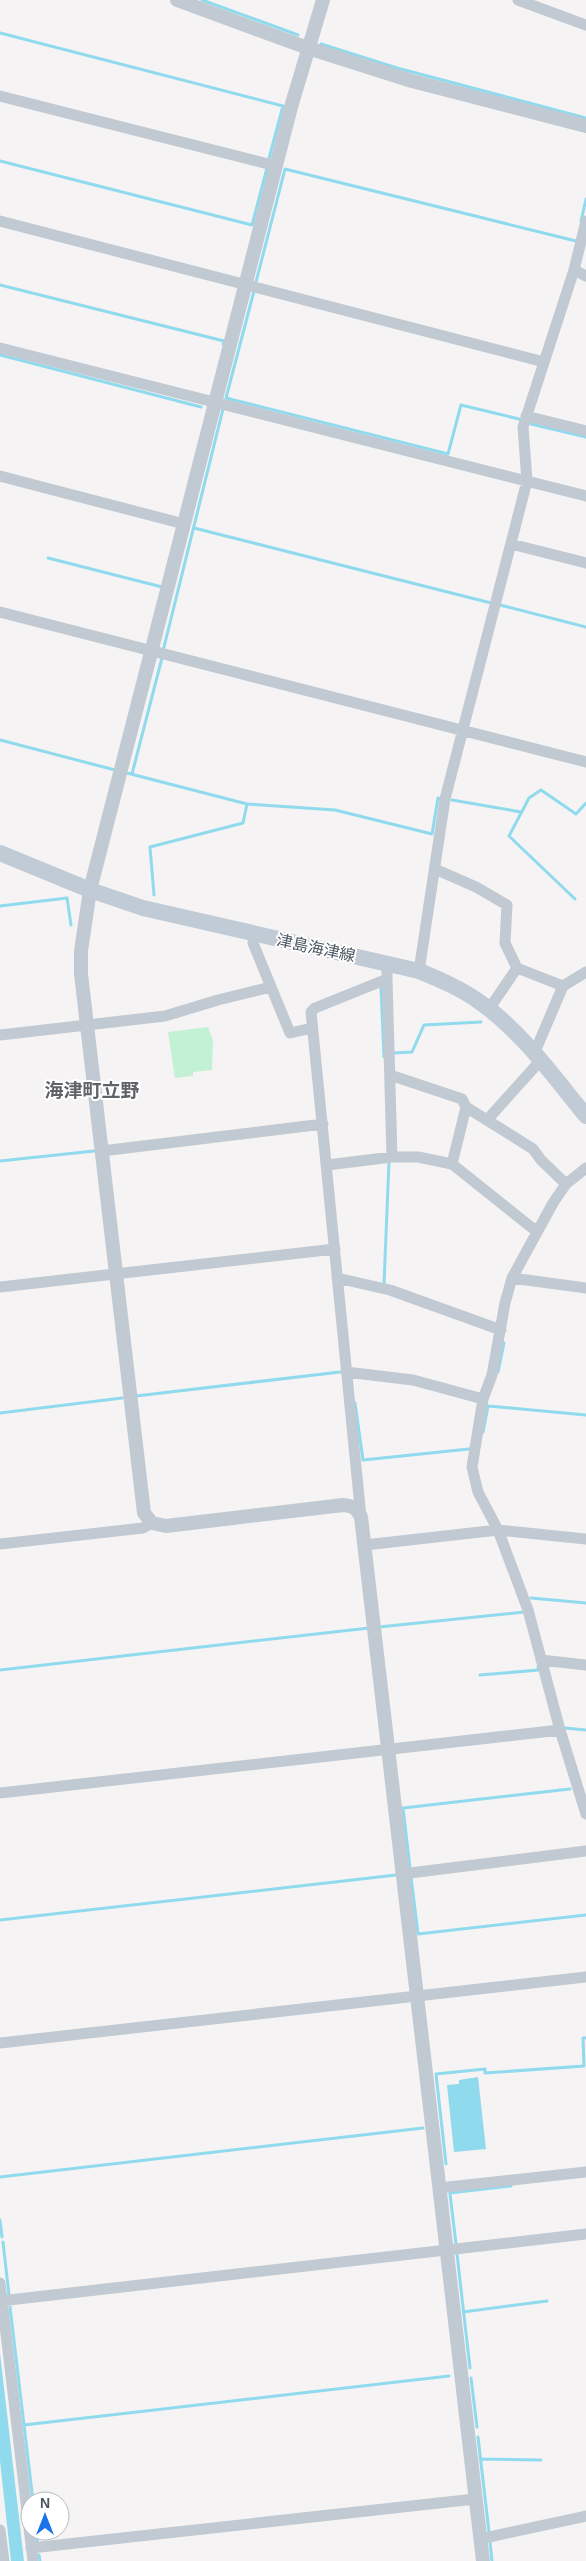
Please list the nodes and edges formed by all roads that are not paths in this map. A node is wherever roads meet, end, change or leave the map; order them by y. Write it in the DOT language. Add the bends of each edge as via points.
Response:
graph roads {
  1 [pos="176,0"];
  2 [pos="323,0"];
  3 [pos="518,0"];
  4 [pos="586,25"];
  5 [pos="308,48"];
  6 [pos="0,96"];
  7 [pos="586,126"];
  8 [pos="276,166"];
  9 [pos="0,221"];
  10 [pos="586,221"];
  11 [pos="574,270"];
  12 [pos="586,276"];
  13 [pos="246,284"];
  14 [pos="0,348"];
  15 [pos="544,362"];
  16 [pos="216,402"];
  17 [pos="526,416"];
  18 [pos="586,431"];
  19 [pos="0,476"];
  20 [pos="527,481"];
  21 [pos="586,496"];
  22 [pos="184,524"];
  23 [pos="511,544"];
  24 [pos="586,563"];
  25 [pos="0,612"];
  26 [pos="152,651"];
  27 [pos="463,731"];
  28 [pos="586,762"];
  29 [pos="0,853"];
  30 [pos="435,869"];
  31 [pos="90,890"];
  32 [pos="254,934"];
  33 [pos="516,968"];
  34 [pos="387,971"];
  35 [pos="419,971"];
  36 [pos="586,972"];
  37 [pos="563,986"];
  38 [pos="271,987"];
  39 [pos="489,1009"];
  40 [pos="87,1026"];
  41 [pos="312,1028"];
  42 [pos="0,1035"];
  43 [pos="537,1058"];
  44 [pos="390,1074"];
  45 [pos="466,1107"];
  46 [pos="586,1116"];
  47 [pos="487,1120"];
  48 [pos="323,1124"];
  49 [pos="102,1150"];
  50 [pos="392,1157"];
  51 [pos="452,1164"];
  52 [pos="327,1165"];
  53 [pos="586,1168"];
  54 [pos="566,1184"];
  55 [pos="536,1231"];
  56 [pos="334,1249"];
  57 [pos="116,1275"];
  58 [pos="337,1278"];
  59 [pos="512,1278"];
  60 [pos="0,1288"];
  61 [pos="586,1288"];
  62 [pos="501,1330"];
  63 [pos="346,1372"];
  64 [pos="483,1399"];
  65 [pos="361,1517"];
  66 [pos="152,1523"];
  67 [pos="498,1530"];
  68 [pos="586,1539"];
  69 [pos="0,1544"];
  70 [pos="365,1545"];
  71 [pos="541,1660"];
  72 [pos="586,1665"];
  73 [pos="560,1730"];
  74 [pos="387,1749"];
  75 [pos="0,1793"];
  76 [pos="582,1793"];
  77 [pos="586,1814"];
  78 [pos="586,1851"];
  79 [pos="402,1874"];
  80 [pos="586,1977"];
  81 [pos="416,1996"];
  82 [pos="0,2043"];
  83 [pos="586,2172"];
  84 [pos="439,2188"];
  85 [pos="586,2234"];
  86 [pos="447,2250"];
  87 [pos="0,2283"];
  88 [pos="1,2301"];
  89 [pos="475,2499"];
  90 [pos="586,2516"];
  91 [pos="0,2530"];
  92 [pos="480,2539"];
  93 [pos="31,2548"];
  94 [pos="2,2554"];
  95 [pos="33,2561"];
  96 [pos="482,2561"];
  1 -- 5 [label="street"];
  2 -- 5 [label="street"];
  3 -- 4 [label="street"];
  5 -- 7 [label="street" via="412,80"];
  5 -- 8 [label="street"];
  6 -- 8 [label="street"];
  8 -- 13 [label="street"];
  9 -- 13 [label="street"];
  10 -- 11 [label="street"];
  11 -- 12 [label="street"];
  11 -- 15 [label="street"];
  13 -- 15 [label="street"];
  13 -- 16 [label="street"];
  14 -- 16 [label="street"];
  15 -- 17 [label="street"];
  16 -- 20 [label="street"];
  16 -- 22 [label="street"];
  17 -- 18 [label="street"];
  17 -- 20 [label="street" via="523,427"];
  19 -- 22 [label="street"];
  20 -- 21 [label="street"];
  20 -- 23 [label="street"];
  22 -- 26 [label="street"];
  23 -- 24 [label="street"];
  23 -- 27 [label="street"];
  25 -- 26 [label="street"];
  26 -- 27 [label="street"];
  26 -- 31 [label="street"];
  27 -- 28 [label="street"];
  27 -- 30 [label="street" via="445,799"];
  29 -- 31 [label="main road, 津島海津線"];
  30 -- 33 [label="street" via="507,905 504,936"];
  30 -- 35 [label="street"];
  31 -- 32 [label="main road, 津島海津線" via="143,908"];
  31 -- 40 [label="street" via="81,951"];
  32 -- 34 [label="main road, 津島海津線"];
  32 -- 38 [label="street" via="253,943"];
  33 -- 37 [label="street"];
  33 -- 39 [label="street"];
  34 -- 35 [label="main road, 津島海津線"];
  34 -- 41 [label="street" via="315,1008 311,1012"];
  34 -- 44 [label="street"];
  35 -- 39 [label="main road, 津島海津線" via="454,986"];
  36 -- 37 [label="street"];
  37 -- 43 [label="street"];
  38 -- 40 [label="street" via="165,1016"];
  38 -- 41 [label="street" via="290,1034"];
  39 -- 43 [label="main road, 津島海津線"];
  40 -- 42 [label="street"];
  40 -- 49 [label="street"];
  41 -- 48 [label="street"];
  43 -- 46 [label="main road, 津島海津線"];
  43 -- 47 [label="street"];
  44 -- 45 [label="street" via="462,1099"];
  44 -- 50 [label="street"];
  45 -- 47 [label="street"];
  45 -- 51 [label="street"];
  47 -- 54 [label="street" via="533,1149"];
  48 -- 49 [label="street"];
  48 -- 52 [label="street"];
  49 -- 57 [label="street"];
  50 -- 51 [label="street" via="418,1157"];
  50 -- 52 [label="street"];
  51 -- 55 [label="street"];
  52 -- 56 [label="street"];
  53 -- 54 [label="street"];
  54 -- 55 [label="street"];
  55 -- 59 [label="street"];
  56 -- 57 [label="street"];
  56 -- 58 [label="street"];
  57 -- 60 [label="street"];
  57 -- 66 [label="street" via="142,1502 144,1513"];
  58 -- 62 [label="street" via="390,1290"];
  58 -- 63 [label="street"];
  59 -- 61 [label="street"];
  59 -- 62 [label="street"];
  62 -- 64 [label="street" via="492,1375"];
  63 -- 64 [label="street" via="413,1380"];
  63 -- 65 [label="street"];
  64 -- 67 [label="street" via="472,1468 478,1492"];
  65 -- 66 [label="street" via="352,1506 343,1505 166,1526"];
  65 -- 70 [label="street"];
  66 -- 69 [label="street" via="143,1528"];
  67 -- 68 [label="street"];
  67 -- 70 [label="street"];
  67 -- 71 [label="street" via="528,1610"];
  70 -- 74 [label="street"];
  71 -- 72 [label="street"];
  71 -- 73 [label="street"];
  73 -- 74 [label="street"];
  73 -- 76 [label="street"];
  74 -- 75 [label="street"];
  74 -- 79 [label="street"];
  76 -- 77 [label="street"];
  78 -- 79 [label="street"];
  79 -- 81 [label="street"];
  80 -- 81 [label="street"];
  81 -- 82 [label="street"];
  81 -- 84 [label="street"];
  83 -- 84 [label="street"];
  84 -- 86 [label="street"];
  85 -- 86 [label="street"];
  86 -- 88 [label="street"];
  86 -- 89 [label="street"];
  87 -- 88 [label="street"];
  88 -- 93 [label="street"];
  89 -- 92 [label="street"];
  89 -- 93 [label="street"];
  90 -- 92 [label="street"];
  91 -- 94 [label="street"];
  92 -- 96 [label="street"];
  93 -- 95 [label="street"];
}
